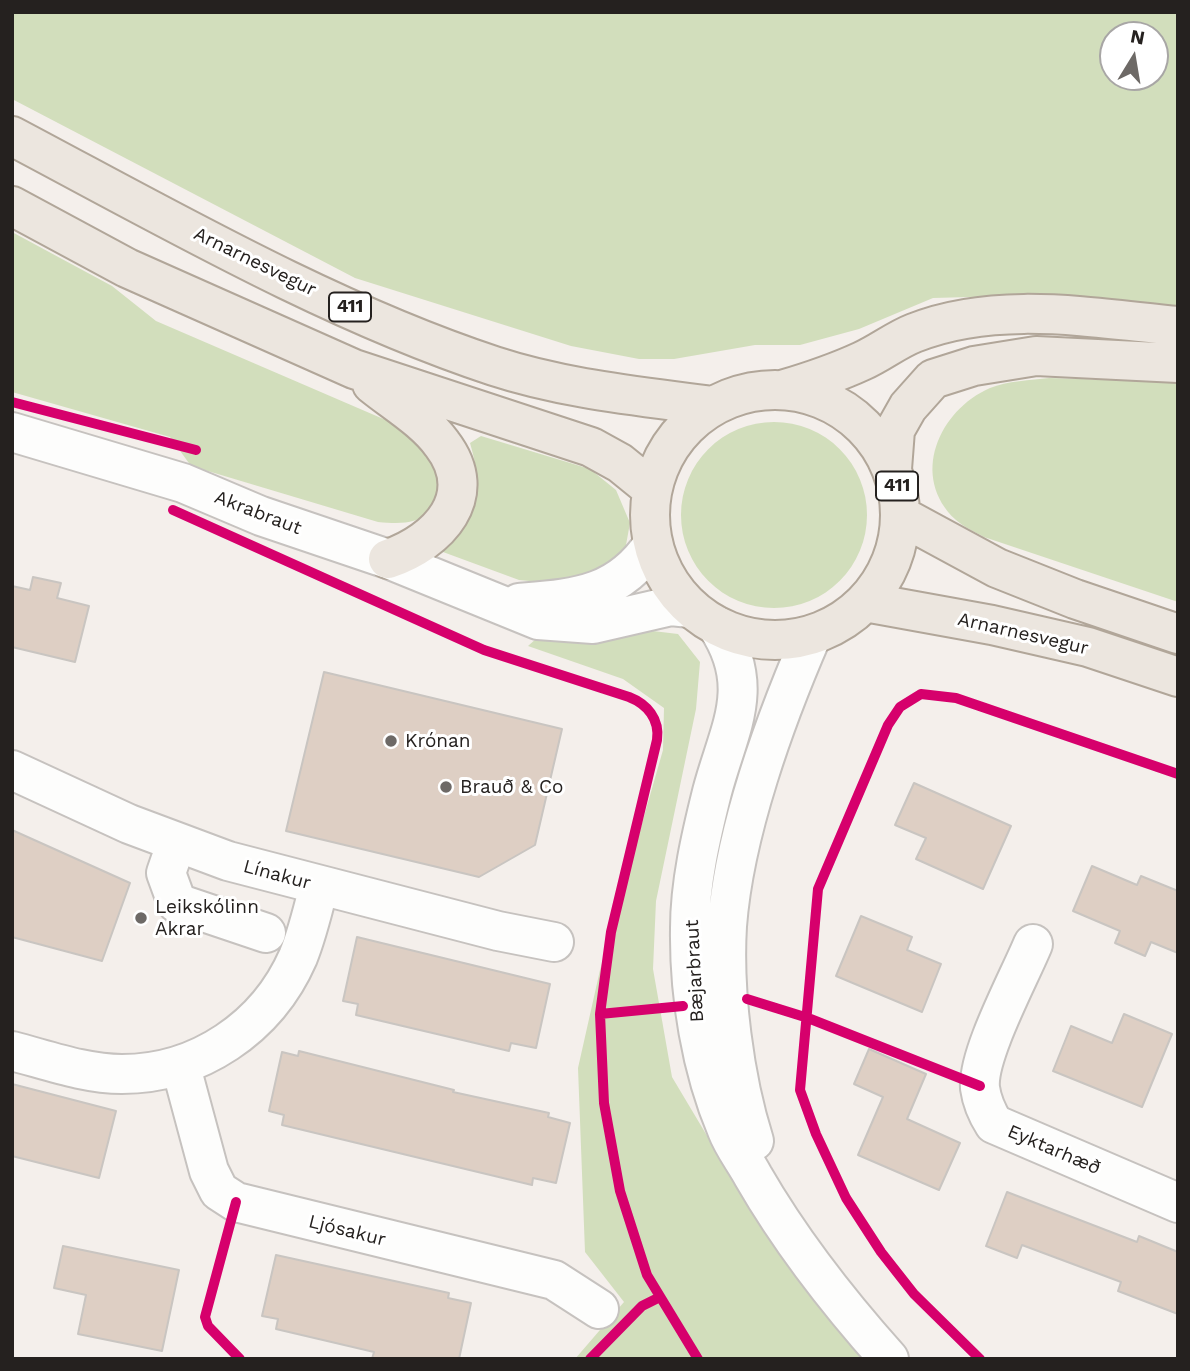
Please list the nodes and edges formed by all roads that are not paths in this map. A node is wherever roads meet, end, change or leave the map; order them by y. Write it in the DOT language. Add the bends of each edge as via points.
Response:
graph roads {
  1 [pos="12,136"];
  2 [pos="12,206"];
  3 [pos="1178,326"];
  4 [pos="1178,363"];
  5 [pos="354,369"];
  6 [pos="782,390"];
  7 [pos="712,406"];
  8 [pos="12,432"];
  9 [pos="892,469"];
  10 [pos="652,489"];
  11 [pos="901,516"];
  12 [pos="653,544"];
  13 [pos="388,559"];
  14 [pos="865,603"];
  15 [pos="499,605"];
  16 [pos="704,617"];
  17 [pos="1178,634"];
  18 [pos="812,635"];
  19 [pos="1178,677"];
  20 [pos="12,770"];
  21 [pos="176,844"];
  22 [pos="319,886"];
  23 [pos="266,933"];
  24 [pos="554,942"];
  25 [pos="1033,944"];
  26 [pos="12,1051"];
  27 [pos="181,1067"];
  28 [pos="1178,1203"];
  29 [pos="780,1223"];
  30 [pos="599,1309"];
  31 [pos="889,1359"];
  1 -- 7 [label="main road, Arnarnesvegur / 411" via="319,294 442,347 550,382"];
  2 -- 5 [label="main road" via="127,268"];
  3 -- 6 [label="main road" via="1015,313 959,321 914,333 864,361"];
  4 -- 9 [label="main road" via="1036,356 974,366 933,379 895,430"];
  5 -- 10 [label="main road" via="591,447"];
  5 -- 13 [label="main road" via="443,444 457,476 456,498 438,530 411,551"];
  6 -- 7 [label="main road, Arnarnesvegur / 411" via="746,393"];
  6 -- 9 [label="main road, Arnarnesvegur / 411" via="817,397 849,413 874,438"];
  7 -- 10 [label="main road, Arnarnesvegur / 411" via="685,428 664,456"];
  8 -- 13 [label="street, Akrabraut" via="183,483 261,516"];
  9 -- 11 [label="main road, Arnarnesvegur / 411"];
  10 -- 12 [label="main road, Arnarnesvegur / 411" via="649,517"];
  11 -- 14 [label="main road, Arnarnesvegur / 411" via="892,563"];
  11 -- 17 [label="main road, 411" via="997,568"];
  12 -- 15 [label="street, Akrabraut" via="624,577 598,592"];
  12 -- 16 [label="main road, Arnarnesvegur / 411" via="667,579"];
  13 -- 15 [label="street, Akrabraut"];
  14 -- 18 [label="main road, Arnarnesvegur / 411"];
  14 -- 19 [label="main road, Arnarnesvegur" via="1088,647"];
  15 -- 16 [label="street, Akrabraut" via="564,624 593,624 671,606"];
  16 -- 18 [label="main road, Arnarnesvegur / 411" via="748,638"];
  16 -- 29 [label="street, Bæjarbraut" via="731,648 738,673 738,702 700,844 692,909 698,1036 727,1131"];
  18 -- 29 [label="street, Bæjarbraut" via="761,774 727,924 726,962 738,1063 750,1129"];
  20 -- 21 [label="street, Línakur"];
  21 -- 22 [label="street, Línakur"];
  21 -- 23 [label="street" via="166,873 177,903"];
  22 -- 24 [label="street, Línakur"];
  22 -- 27 [label="street" via="297,958 271,1001 233,1038"];
  25 -- 28 [label="street, Eyktarhæð" via="983,1061 980,1086 989,1116 994,1124"];
  26 -- 27 [label="street" via="121,1074"];
  27 -- 30 [label="street, Ljósakur" via="209,1171 219,1191 236,1202 554,1280"];
  29 -- 31 [label="street, Bæjarbraut"];
}
